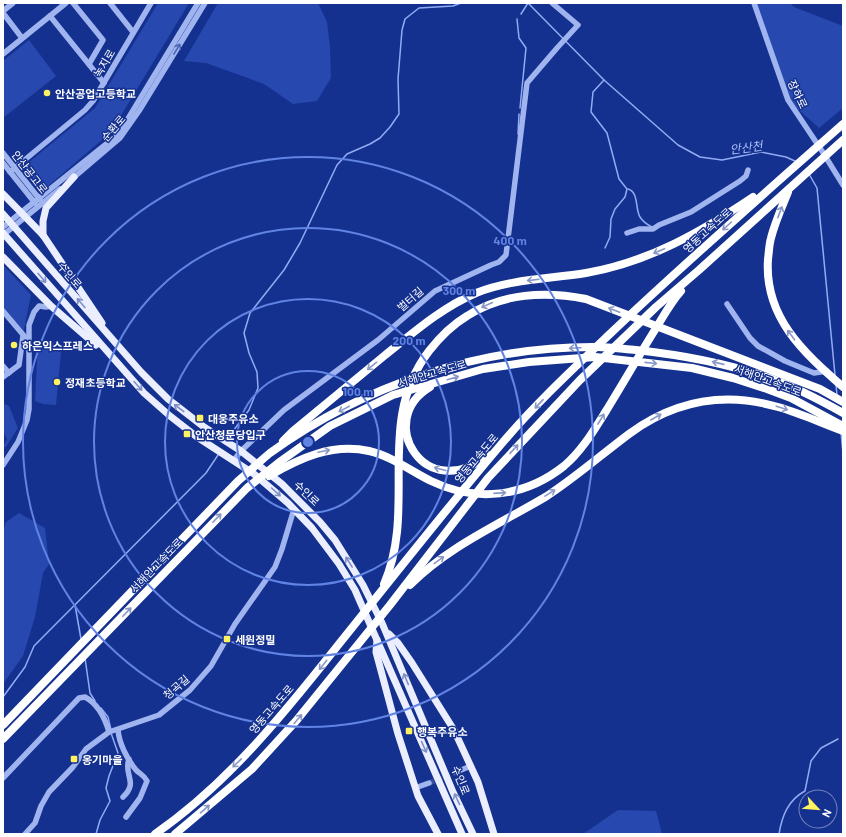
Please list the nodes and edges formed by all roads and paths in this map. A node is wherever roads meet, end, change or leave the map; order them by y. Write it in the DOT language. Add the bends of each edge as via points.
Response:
graph roads {
  1 [pos="13,3"];
  2 [pos="66,3"];
  3 [pos="73,3"];
  4 [pos="110,3"];
  5 [pos="151,3"];
  6 [pos="198,3"];
  7 [pos="205,3"];
  8 [pos="552,3"];
  9 [pos="754,3"];
  10 [pos="3,12"];
  11 [pos="50,16"];
  12 [pos="133,32"];
  13 [pos="22,38"];
  14 [pos="3,54"];
  15 [pos="89,64"];
  16 [pos="104,83"];
  17 [pos="843,124"];
  18 [pos="843,141"];
  19 [pos="3,154"];
  20 [pos="3,163"];
  21 [pos="12,170"];
  22 [pos="748,170"];
  23 [pos="74,178"];
  24 [pos="777,181"];
  25 [pos="843,185"];
  26 [pos="789,190"];
  27 [pos="3,194"];
  28 [pos="38,202"];
  29 [pos="3,214"];
  30 [pos="24,214"];
  31 [pos="3,227"];
  32 [pos="627,233"];
  33 [pos="3,234"];
  34 [pos="43,235"];
  35 [pos="3,257"];
  36 [pos="700,270"];
  37 [pos="727,304"];
  38 [pos="51,306"];
  39 [pos="3,311"];
  40 [pos="23,336"];
  41 [pos="29,339"];
  42 [pos="114,342"];
  43 [pos="117,363"];
  44 [pos="3,366"];
  45 [pos="827,371"];
  46 [pos="9,373"];
  47 [pos="3,377"];
  48 [pos="437,383"];
  49 [pos="843,387"];
  50 [pos="843,402"];
  51 [pos="843,413"];
  52 [pos="843,426"];
  53 [pos="843,431"];
  54 [pos="500,446"];
  55 [pos="238,449"];
  56 [pos="270,454"];
  57 [pos="231,459"];
  58 [pos="284,463"];
  59 [pos="3,465"];
  60 [pos="294,509"];
  61 [pos="378,596"];
  62 [pos="390,605"];
  63 [pos="386,632"];
  64 [pos="377,640"];
  65 [pos="3,725"];
  66 [pos="118,730"];
  67 [pos="109,732"];
  68 [pos="3,739"];
  69 [pos="129,759"];
  70 [pos="470,766"];
  71 [pos="456,772"];
  72 [pos="3,778"];
  73 [pos="429,783"];
  74 [pos="415,788"];
  75 [pos="123,796"];
  76 [pos="126,817"];
  77 [pos="25,834"];
  78 [pos="155,834"];
  79 [pos="175,834"];
  80 [pos="438,834"];
  81 [pos="462,834"];
  82 [pos="473,834"];
  83 [pos="494,834"];
  1 -- 10 [label="street"];
  2 -- 11 [label="street"];
  3 -- 15 [label="street" via="103,40"];
  4 -- 12 [label="street"];
  5 -- 12 [label="street, 녹지로"];
  6 -- 28 [label="street, 순환로" via="119,132"];
  23 -- 7 [label="street, 순환로, one-way" via="120,138"];
  8 -- 55 [label="street, 벌터길" via="577,27 527,83 506,255 499,262 435,291 378,340 284,410"];
  9 -- 25 [label="street, 장하로" via="788,100"];
  10 -- 13 [label="street"];
  11 -- 13 [label="street"];
  11 -- 15 [label="street"];
  12 -- 16 [label="street, 녹지로"];
  13 -- 14 [label="street"];
  15 -- 16 [label="street"];
  16 -- 21 [label="street, 녹지로" via="85,110"];
  17 -- 24 [label="highway, 영동고속도로"];
  18 -- 26 [label="highway, 영동고속도로"];
  19 -- 21 [label="street, 안산공고로"];
  20 -- 21 [label="street, 안산공고로"];
  21 -- 28 [label="street, 안산공고로"];
  22 -- 32 [label="street" via="740,181 691,212 653,229 639,229"];
  23 -- 28 [label="street, 순환로"];
  23 -- 34 [label="main road" via="46,208"];
  24 -- 54 [label="highway, 영동고속도로, one-way" via="566,376"];
  24 -- 56 [label="highway, one-way" via="688,238 637,261 587,273 498,286 476,293 455,304 422,326 293,431"];
  26 -- 36 [label="highway, 영동고속도로"];
  49 -- 26 [label="highway, one-way" via="796,341 780,319 770,293 768,264 771,239"];
  27 -- 30 [label="main road"];
  28 -- 30 [label="street, 순환로"];
  42 -- 29 [label="main road, 수인로, one-way"];
  30 -- 31 [label="street, 순환로"];
  30 -- 33 [label="street, 순환로"];
  30 -- 34 [label="main road"];
  33 -- 43 [label="main road, 수인로, one-way"];
  34 -- 42 [label="main road"];
  35 -- 38 [label="main road"];
  58 -- 36 [label="highway, one-way" via="323,451 359,450 385,457 455,490 480,494 504,493 541,481 575,456 598,424 677,296"];
  62 -- 36 [label="highway, 영동고속도로, one-way" via="488,478 580,380"];
  37 -- 45 [label="street" via="758,346 814,373"];
  38 -- 41 [label="street" via="39,306 34,312 29,325"];
  38 -- 43 [label="main road"];
  39 -- 40 [label="street"];
  40 -- 41 [label="street"];
  40 -- 46 [label="street" via="19,365"];
  41 -- 59 [label="street" via="29,409 22,434"];
  55 -- 42 [label="main road, 수인로, one-way" via="168,399"];
  43 -- 57 [label="main road, 수인로, one-way" via="144,393 170,416"];
  44 -- 46 [label="street"];
  46 -- 47 [label="street"];
  48 -- 52 [label="highway, 서해안고속도로, one-way" via="490,368 595,357 713,372 791,398"];
  54 -- 48 [label="highway, one-way" via="475,465 454,472 433,467 418,458 409,443 407,418 417,396"];
  48 -- 58 [label="highway, 서해안고속도로" via="393,395 330,426"];
  50 -- 61 [label="highway, one-way" via="820,389 586,300 552,295 525,296 493,302 454,325 439,339 411,381 403,405 400,436 396,543 389,572"];
  51 -- 56 [label="highway, 서해안고속도로, one-way" via="771,379 695,358 597,347 531,350 471,360 393,384 324,419"];
  62 -- 53 [label="highway, one-way" via="441,558 563,485 630,433 665,412 683,405 702,401 759,402"];
  54 -- 61 [label="highway, 영동고속도로"];
  55 -- 57 [label="street, 벌터길"];
  63 -- 55 [label="main road, 수인로, one-way" via="363,585 335,540 282,484"];
  56 -- 65 [label="highway, 서해안고속도로" via="238,481"];
  57 -- 60 [label="main road, 수인로, one-way" via="254,474"];
  68 -- 58 [label="highway, 서해안고속도로, one-way" via="247,488"];
  60 -- 64 [label="main road, 수인로" via="339,564 355,590"];
  60 -- 66 [label="street, 청곡길" via="275,567 235,624 211,666 190,690 159,715"];
  61 -- 78 [label="highway, 영동고속도로, one-way" via="285,712 243,757 196,803"];
  79 -- 62 [label="highway, 영동고속도로, one-way" via="252,769 296,722"];
  63 -- 70 [label="main road" via="398,643 412,663 454,730"];
  82 -- 63 [label="main road, 수인로, one-way"];
  64 -- 74 [label="main road" via="376,652 382,677"];
  64 -- 81 [label="main road, 수인로, one-way"];
  66 -- 67 [label="street, 청곡길"];
  66 -- 69 [label="street" via="120,742"];
  67 -- 72 [label="street" via="102,713 94,703 85,697 78,698"];
  67 -- 77 [label="street, 청곡길" via="86,749 73,768 49,792 36,823"];
  69 -- 75 [label="street" via="131,784"];
  69 -- 76 [label="street" via="147,781 140,798"];
  70 -- 71 [label="street"];
  70 -- 83 [label="main road" via="478,782"];
  73 -- 74 [label="street"];
  74 -- 80 [label="main road"];
}
